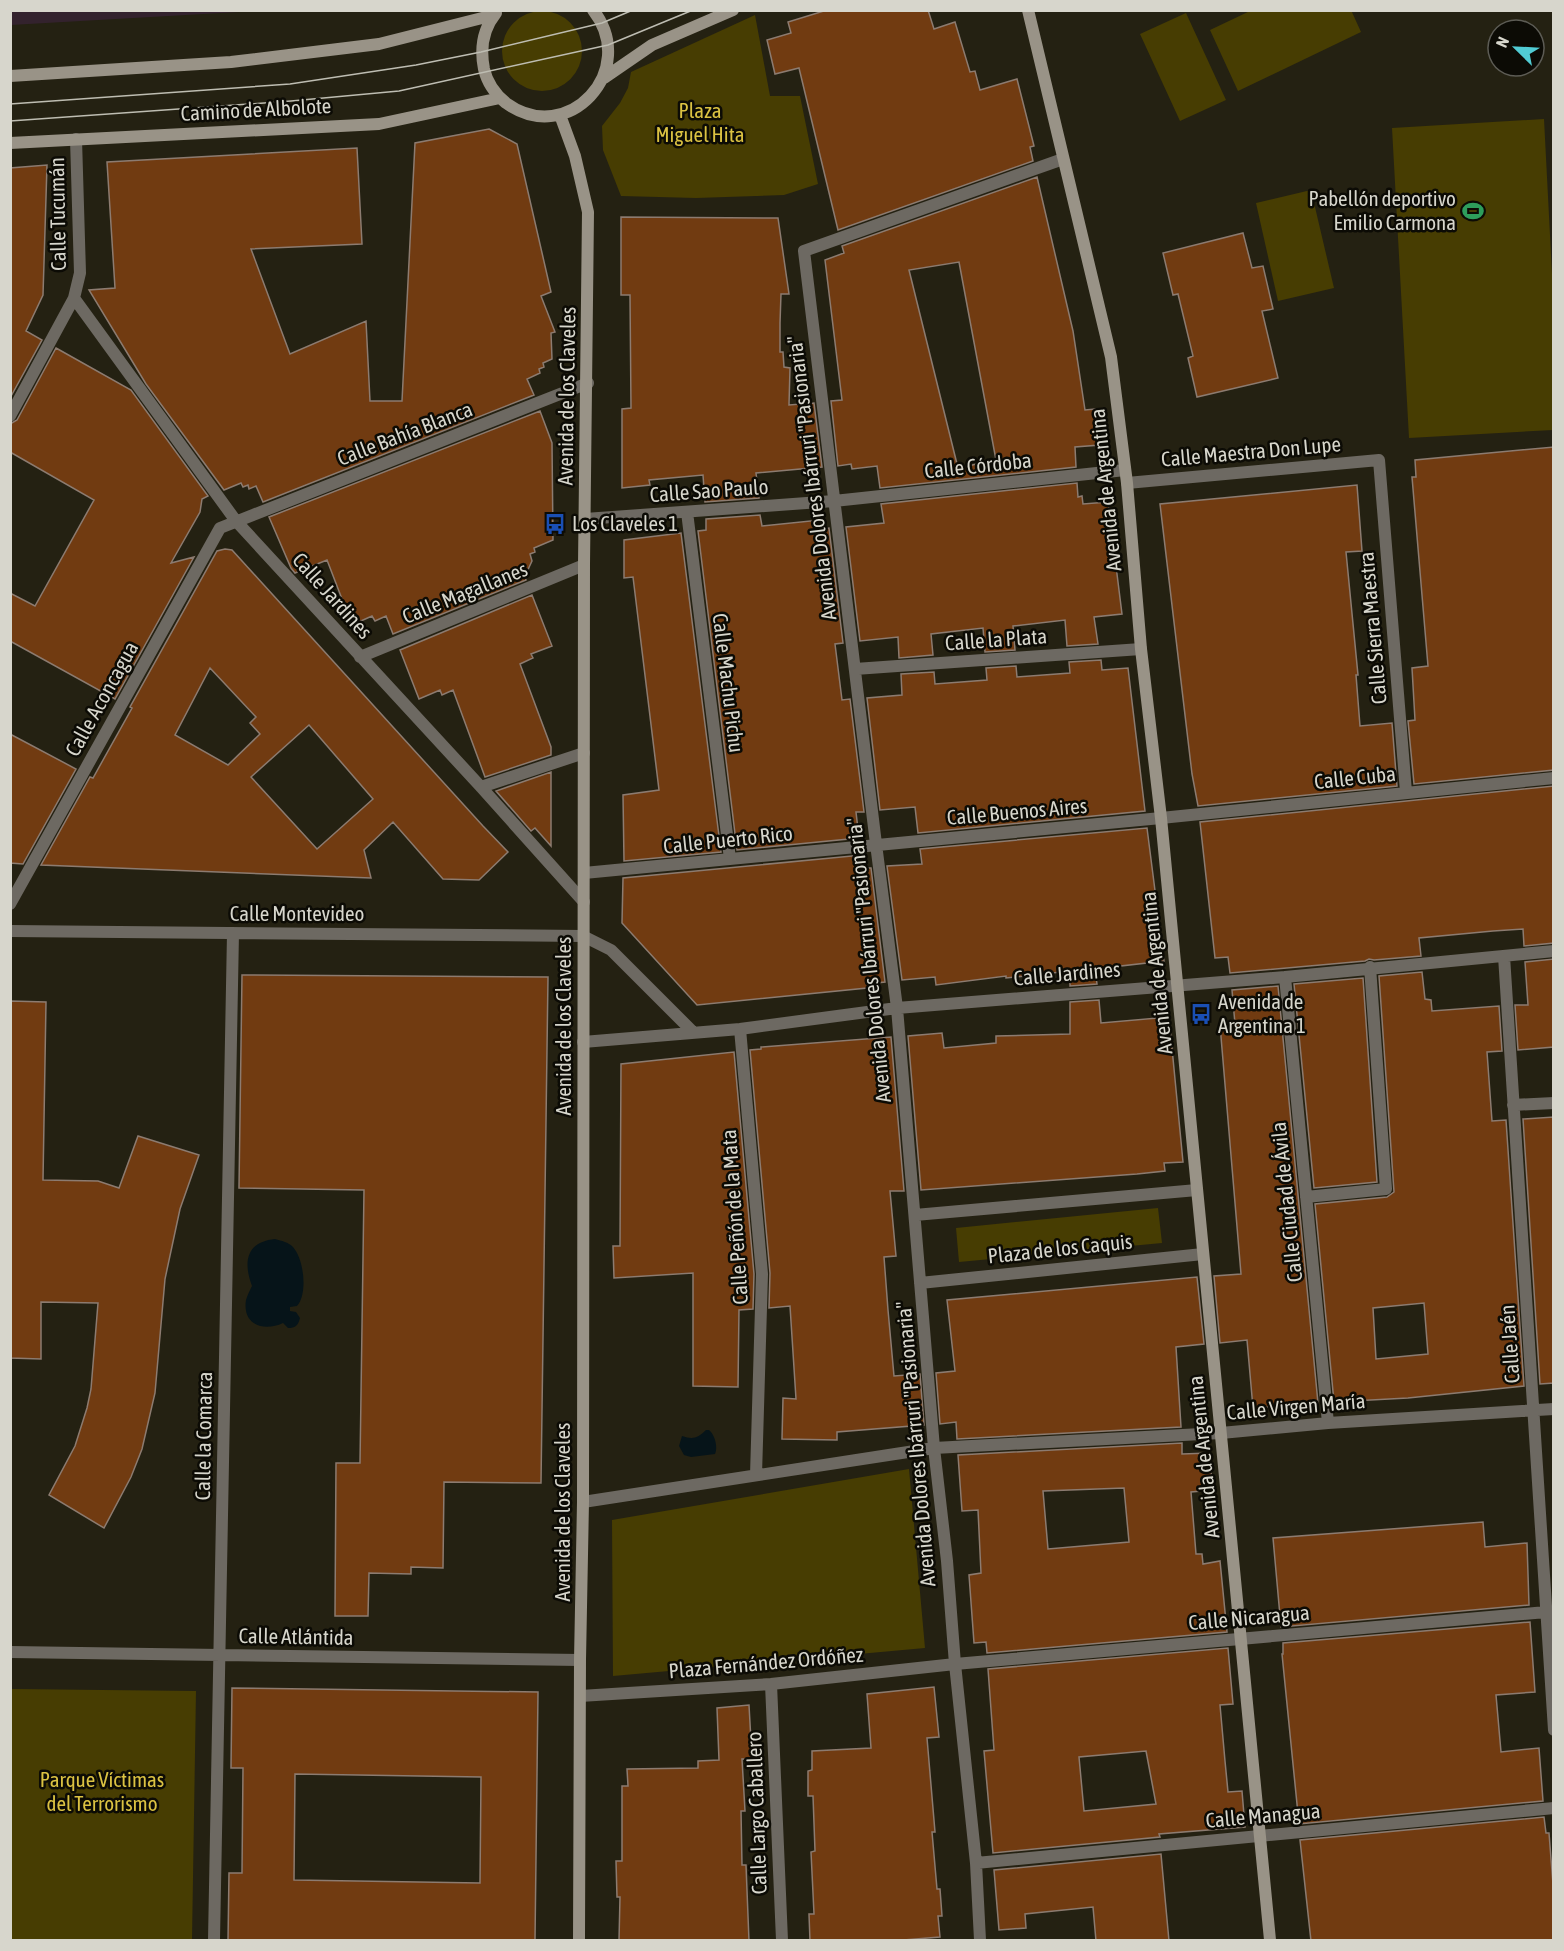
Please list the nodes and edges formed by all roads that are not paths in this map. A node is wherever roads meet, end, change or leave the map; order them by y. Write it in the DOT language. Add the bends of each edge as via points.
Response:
graph roads {
  1 [pos="593,10"];
  2 [pos="733,10"];
  3 [pos="1028,10"];
  4 [pos="497,13"];
  5 [pos="10,76"];
  6 [pos="604,78"];
  7 [pos="500,98"];
  8 [pos="560,115"];
  9 [pos="75,139"];
  10 [pos="10,143"];
  11 [pos="1063,159"];
  12 [pos="74,298"];
  13 [pos="588,383"];
  14 [pos="10,416"];
  15 [pos="1379,460"];
  16 [pos="1125,470"];
  17 [pos="1127,483"];
  18 [pos="834,501"];
  19 [pos="687,512"];
  20 [pos="585,519"];
  21 [pos="236,521"];
  22 [pos="584,565"];
  23 [pos="1141,649"];
  24 [pos="360,657"];
  25 [pos="855,669"];
  26 [pos="584,753"];
  27 [pos="1554,778"];
  28 [pos="481,787"];
  29 [pos="1406,792"];
  30 [pos="1161,818"];
  31 [pos="876,844"];
  32 [pos="730,859"];
  33 [pos="584,873"];
  34 [pos="584,902"];
  35 [pos="10,904"];
  36 [pos="10,931"];
  37 [pos="233,933"];
  38 [pos="583,936"];
  39 [pos="1554,951"];
  40 [pos="1504,956"];
  41 [pos="1370,967"];
  42 [pos="1285,977"];
  43 [pos="1178,985"];
  44 [pos="897,1008"];
  45 [pos="740,1029"];
  46 [pos="693,1032"];
  47 [pos="583,1042"];
  48 [pos="1554,1102"];
  49 [pos="1513,1105"];
  50 [pos="1197,1190"];
  51 [pos="1306,1197"];
  52 [pos="915,1215"];
  53 [pos="1203,1254"];
  54 [pos="920,1283"];
  55 [pos="1554,1409"];
  56 [pos="1533,1410"];
  57 [pos="1328,1423"];
  58 [pos="1221,1432"];
  59 [pos="934,1448"];
  60 [pos="756,1475"];
  61 [pos="583,1502"];
  62 [pos="1546,1612"];
  63 [pos="1241,1638"];
  64 [pos="10,1652"];
  65 [pos="219,1655"];
  66 [pos="580,1660"];
  67 [pos="955,1664"];
  68 [pos="771,1684"];
  69 [pos="580,1696"];
  70 [pos="1554,1730"];
  71 [pos="1554,1808"];
  72 [pos="1260,1836"];
  73 [pos="976,1863"];
  74 [pos="214,1941"];
  75 [pos="579,1941"];
  76 [pos="782,1941"];
  77 [pos="980,1941"];
  78 [pos="1270,1941"];
  1 -- 6 [label="street" via="602,23 609,53"];
  2 -- 6 [label="street" via="652,45"];
  3 -- 11 [label="street, Avenida de Argentina"];
  4 -- 5 [label="street" via="379,44 231,63"];
  4 -- 7 [label="street" via="483,38 481,52 488,81"];
  6 -- 8 [label="street" via="578,108"];
  7 -- 8 [label="street" via="516,110 541,117"];
  7 -- 9 [label="street, Camino de Albolote" via="379,123"];
  8 -- 13 [label="street, Avenida de los Claveles" via="575,156 588,212"];
  9 -- 10 [label="street, Camino de Albolote"];
  9 -- 12 [label="street, Calle Tucumán" via="80,273"];
  11 -- 16 [label="street, Avenida de Argentina" via="1111,357"];
  11 -- 18 [label="street, Avenida Dolores Ibárruri \"Pasionaria\"" via="804,251"];
  12 -- 14 [label="street, Calle Tucumán"];
  12 -- 21 [label="street, Calle Jardines"];
  13 -- 20 [label="street, Avenida de los Claveles"];
  13 -- 21 [label="street, Calle Bahía Blanca"];
  15 -- 17 [label="street, Calle Maestra Don Lupe"];
  15 -- 29 [label="street, Calle Sierra Maestra"];
  16 -- 17 [label="street, Avenida de Argentina"];
  16 -- 18 [label="street, Calle Córdoba"];
  17 -- 23 [label="street, Avenida de Argentina"];
  18 -- 19 [label="street, Calle Sao Paulo"];
  18 -- 25 [label="street, Avenida Dolores Ibárruri \"Pasionaria\""];
  19 -- 20 [label="street, Calle Sao Paulo"];
  19 -- 32 [label="street, Calle Machu Pichu"];
  20 -- 22 [label="street, Avenida de los Claveles"];
  21 -- 24 [label="street, Calle Jardines"];
  21 -- 35 [label="street, Calle Aconcagua" via="220,528"];
  22 -- 24 [label="street, Calle Magallanes"];
  22 -- 26 [label="street, Avenida de los Claveles"];
  23 -- 25 [label="street, Calle la Plata"];
  23 -- 30 [label="street, Avenida de Argentina"];
  24 -- 28 [label="street, Calle Jardines"];
  25 -- 31 [label="street, Avenida Dolores Ibárruri \"Pasionaria\""];
  26 -- 28 [label="street"];
  26 -- 33 [label="street, Avenida de los Claveles"];
  27 -- 29 [label="street, Calle Cuba"];
  28 -- 34 [label="street, Calle Jardines"];
  29 -- 30 [label="street, Calle Cuba"];
  30 -- 31 [label="street, Calle Buenos Aires"];
  30 -- 43 [label="street, Avenida de Argentina"];
  31 -- 32 [label="street, Calle Puerto Rico"];
  31 -- 44 [label="street, Avenida Dolores Ibárruri \"Pasionaria\""];
  32 -- 33 [label="street, Calle Puerto Rico"];
  33 -- 34 [label="street, Avenida de los Claveles"];
  34 -- 38 [label="street, Avenida de los Claveles"];
  36 -- 37 [label="street, Calle Montevideo"];
  37 -- 38 [label="street, Calle Montevideo"];
  37 -- 65 [label="street, Calle la Comarca"];
  38 -- 46 [label="street" via="611,950"];
  38 -- 47 [label="street, Avenida de los Claveles"];
  39 -- 40 [label="street, Calle Jardines"];
  40 -- 41 [label="street, Calle Jardines"];
  40 -- 49 [label="street, Calle Jaén"];
  41 -- 42 [label="street, Calle Jardines"];
  41 -- 51 [label="street" via="1386,1189"];
  42 -- 43 [label="street, Calle Jardines"];
  42 -- 51 [label="street, Calle Ciudad de Ávila"];
  43 -- 44 [label="street, Calle Jardines"];
  43 -- 50 [label="street, Avenida de Argentina"];
  44 -- 45 [label="street, Calle Jardines"];
  44 -- 52 [label="street, Avenida Dolores Ibárruri \"Pasionaria\""];
  45 -- 46 [label="street, Calle Jardines"];
  45 -- 60 [label="street, Calle Peñón de la Mata" via="762,1274"];
  46 -- 47 [label="street, Calle Jardines"];
  47 -- 61 [label="street, Avenida de los Claveles"];
  48 -- 49 [label="street"];
  49 -- 56 [label="street, Calle Jaén"];
  50 -- 52 [label="street"];
  50 -- 53 [label="street, Avenida de Argentina"];
  51 -- 57 [label="street, Calle Ciudad de Ávila"];
  52 -- 54 [label="street, Avenida Dolores Ibárruri \"Pasionaria\""];
  53 -- 54 [label="street, Plaza de los Caquis"];
  53 -- 58 [label="street, Avenida de Argentina"];
  54 -- 59 [label="street, Avenida Dolores Ibárruri \"Pasionaria\""];
  55 -- 56 [label="street, Calle Virgen María"];
  56 -- 57 [label="street, Calle Virgen María"];
  56 -- 62 [label="street, Calle Jaén"];
  57 -- 58 [label="street, Calle Virgen María"];
  58 -- 59 [label="street, Calle Virgen María"];
  58 -- 63 [label="street, Avenida de Argentina"];
  59 -- 60 [label="street"];
  59 -- 67 [label="street, Avenida Dolores Ibárruri \"Pasionaria\""];
  60 -- 61 [label="street"];
  61 -- 66 [label="street, Avenida de los Claveles"];
  62 -- 63 [label="street, Calle Nicaragua"];
  62 -- 70 [label="street, Calle Jaén"];
  63 -- 67 [label="street, Calle Nicaragua"];
  63 -- 72 [label="street, Avenida de Argentina"];
  64 -- 65 [label="street, Calle Atlántida"];
  65 -- 66 [label="street, Calle Atlántida"];
  65 -- 74 [label="street, Calle la Comarca"];
  66 -- 69 [label="street, Avenida de los Claveles"];
  67 -- 68 [label="street, Plaza Fernández Ordóñez"];
  67 -- 73 [label="street, Avenida Dolores Ibárruri \"Pasionaria\""];
  68 -- 69 [label="street, Plaza Fernández Ordóñez"];
  68 -- 76 [label="street, Calle Largo Caballero"];
  69 -- 75 [label="street, Avenida de los Claveles"];
  71 -- 72 [label="street, Calle Managua"];
  72 -- 73 [label="street, Calle Managua"];
  72 -- 78 [label="street, Avenida de Argentina"];
  73 -- 77 [label="street, Avenida Dolores Ibárruri \"Pasionaria\""];
}
